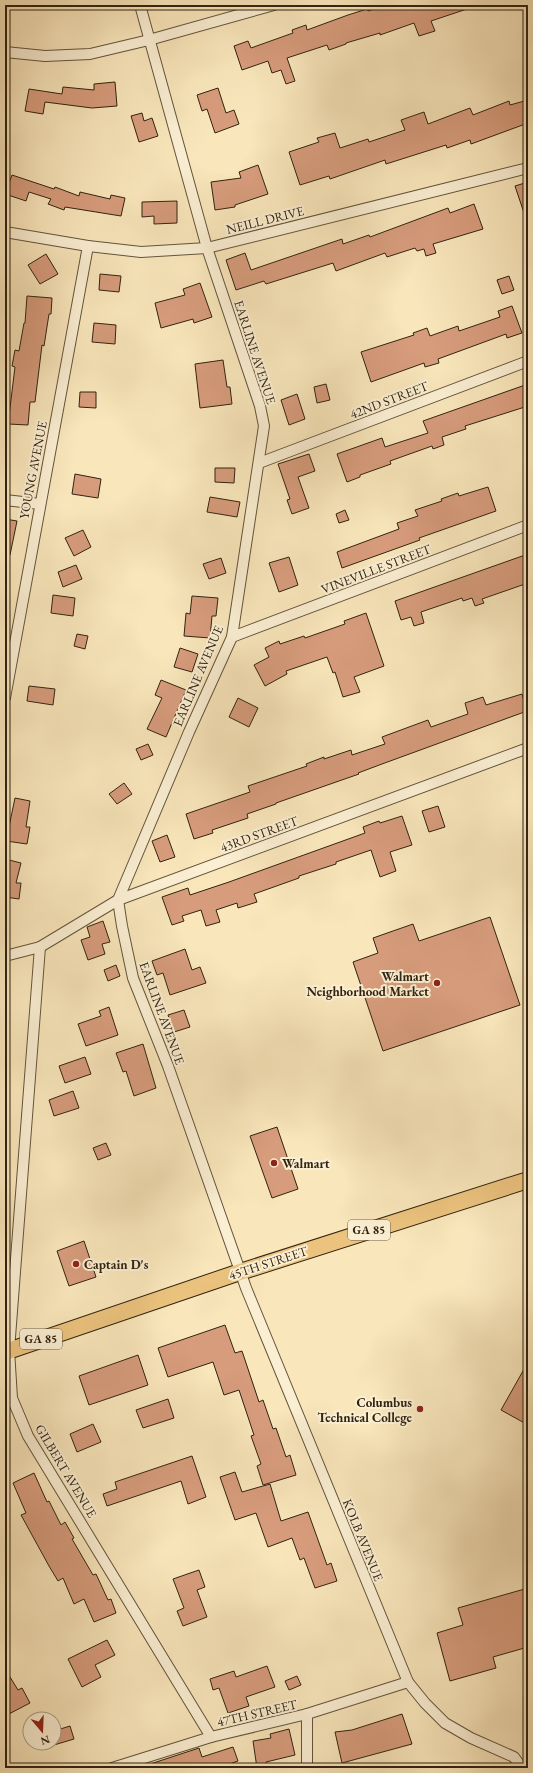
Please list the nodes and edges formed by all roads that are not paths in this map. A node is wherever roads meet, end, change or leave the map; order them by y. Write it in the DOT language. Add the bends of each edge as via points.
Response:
graph roads {
  1 [pos="140,5"];
  2 [pos="274,5"];
  3 [pos="149,40"];
  4 [pos="5,52"];
  5 [pos="528,168"];
  6 [pos="5,232"];
  7 [pos="88,246"];
  8 [pos="207,248"];
  9 [pos="528,361"];
  10 [pos="259,463"];
  11 [pos="5,500"];
  12 [pos="40,504"];
  13 [pos="528,525"];
  14 [pos="232,637"];
  15 [pos="8,665"];
  16 [pos="5,698"];
  17 [pos="528,748"];
  18 [pos="118,900"];
  19 [pos="40,947"];
  20 [pos="5,956"];
  21 [pos="528,1180"];
  22 [pos="240,1272"];
  23 [pos="6,1351"];
  24 [pos="408,1682"];
  25 [pos="307,1714"];
  26 [pos="211,1737"];
  27 [pos="116,1768"];
  28 [pos="307,1768"];
  29 [pos="522,1768"];
  1 -- 3 [label="street, EARLINE AVENUE"];
  2 -- 3 [label="street"];
  3 -- 4 [label="street" via="90,54 45,56"];
  3 -- 8 [label="street, EARLINE AVENUE"];
  5 -- 8 [label="street, NEILL DRIVE"];
  6 -- 7 [label="street, NEILL DRIVE"];
  7 -- 8 [label="street, NEILL DRIVE" via="141,252"];
  7 -- 12 [label="street, YOUNG AVENUE"];
  8 -- 10 [label="street, EARLINE AVENUE" via="260,406 264,426"];
  9 -- 10 [label="street, 42ND STREET"];
  10 -- 14 [label="street, EARLINE AVENUE"];
  11 -- 12 [label="street"];
  12 -- 15 [label="street, YOUNG AVENUE"];
  13 -- 14 [label="street, VINEVILLE STREET"];
  14 -- 18 [label="street, EARLINE AVENUE" via="185,739"];
  15 -- 16 [label="street, YOUNG AVENUE"];
  17 -- 18 [label="street, 43RD STREET"];
  18 -- 19 [label="street, 43RD STREET"];
  18 -- 22 [label="street, EARLINE AVENUE" via="133,978 168,1066"];
  19 -- 20 [label="street, 43RD STREET"];
  19 -- 23 [label="street, GILBERT AVENUE"];
  21 -- 22 [label="main road, 45TH STREET / GA 85"];
  22 -- 23 [label="main road, 45TH STREET / GA 85"];
  22 -- 24 [label="street, KOLB AVENUE"];
  23 -- 26 [label="street, GILBERT AVENUE" via="12,1398 28,1436"];
  24 -- 25 [label="street, 47TH STREET"];
  24 -- 29 [label="street, KOLB AVENUE" via="445,1724 514,1757"];
  25 -- 26 [label="street, 47TH STREET"];
  25 -- 28 [label="street"];
  26 -- 27 [label="street, 47TH STREET"];
}
